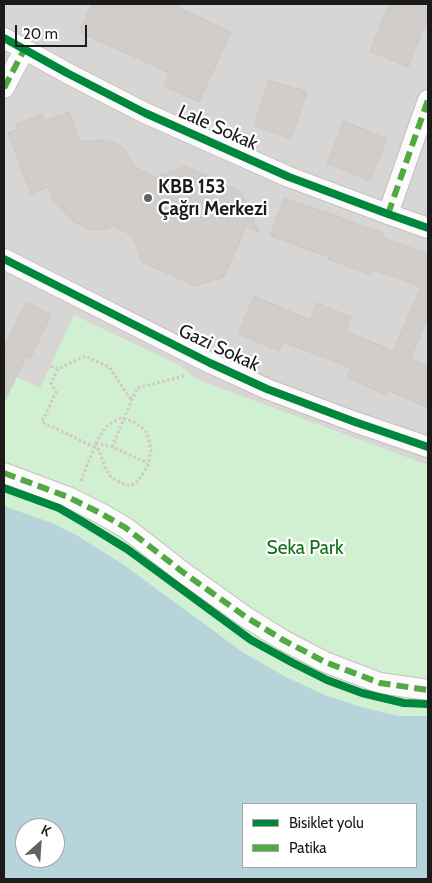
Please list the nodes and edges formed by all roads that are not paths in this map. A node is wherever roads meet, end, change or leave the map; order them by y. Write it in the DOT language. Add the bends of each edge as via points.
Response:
graph roads {
  1 [pos="4,38"];
  2 [pos="24,50"];
  3 [pos="4,88"];
  4 [pos="428,100"];
  5 [pos="388,214"];
  6 [pos="428,228"];
  7 [pos="4,259"];
  8 [pos="428,447"];
  9 [pos="4,472"];
  10 [pos="428,690"];
  1 -- 2 [label="street, Lale Sokak"];
  2 -- 3 [label="street"];
  2 -- 5 [label="street, Lale Sokak" via="145,113 289,177"];
  4 -- 5 [label="street"];
  5 -- 6 [label="street, Lale Sokak"];
  7 -- 8 [label="street, Gazi Sokak" via="218,366 284,395"];
  9 -- 10 [label="street" via="73,500 126,528 246,617 325,662 380,683"];
}
